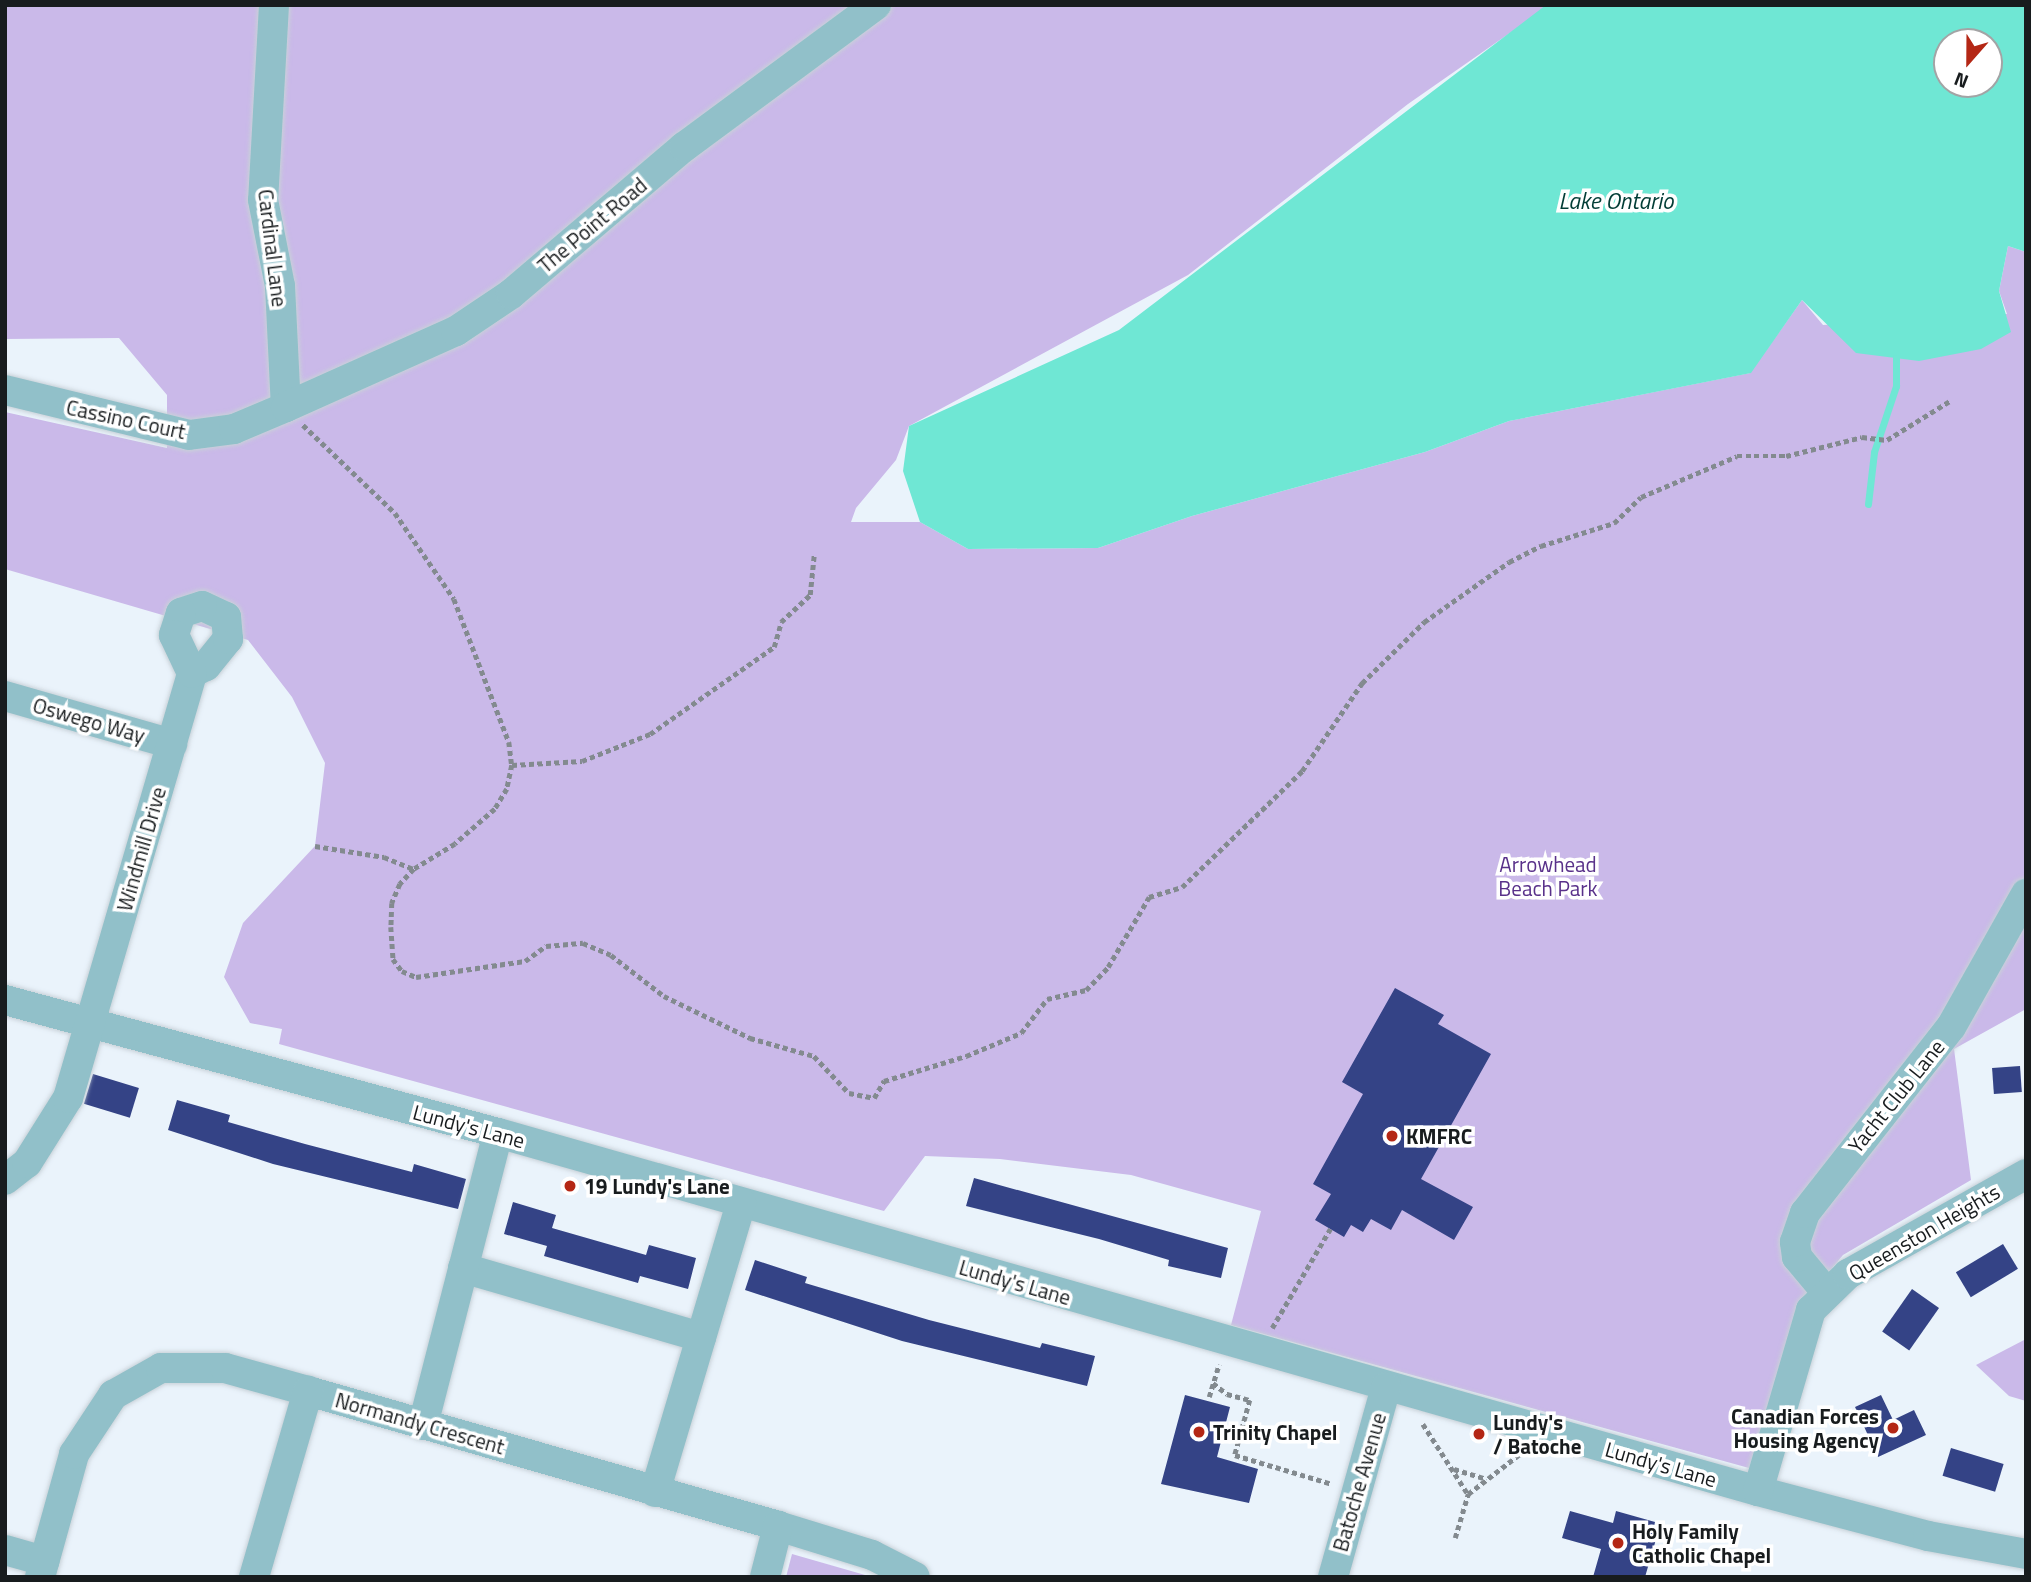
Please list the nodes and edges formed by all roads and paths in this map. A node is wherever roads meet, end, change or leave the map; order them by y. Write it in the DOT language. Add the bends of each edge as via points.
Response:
graph roads {
  1 [pos="274,5"];
  2 [pos="876,5"];
  3 [pos="5,390"];
  4 [pos="1951,401"];
  5 [pos="286,407"];
  6 [pos="814,555"];
  7 [pos="192,673"];
  8 [pos="5,696"];
  9 [pos="172,744"];
  10 [pos="512,765"];
  11 [pos="314,846"];
  12 [pos="414,869"];
  13 [pos="2026,894"];
  14 [pos="5,1000"];
  15 [pos="89,1024"];
  16 [pos="498,1133"];
  17 [pos="2026,1174"];
  18 [pos="5,1180"];
  19 [pos="741,1203"];
  20 [pos="1330,1229"];
  21 [pos="463,1268"];
  22 [pos="1827,1293"];
  23 [pos="1270,1332"];
  24 [pos="701,1337"];
  25 [pos="1222,1355"];
  26 [pos="1213,1383"];
  27 [pos="1386,1387"];
  28 [pos="308,1391"];
  29 [pos="1209,1397"];
  30 [pos="1421,1420"];
  31 [pos="423,1425"];
  32 [pos="1529,1443"];
  33 [pos="1453,1469"];
  34 [pos="1488,1479"];
  35 [pos="1758,1491"];
  36 [pos="655,1492"];
  37 [pos="1357,1492"];
  38 [pos="1468,1494"];
  39 [pos="778,1527"];
  40 [pos="1455,1538"];
  41 [pos="5,1550"];
  42 [pos="2026,1554"];
  43 [pos="42,1569"];
  44 [pos="254,1577"];
  45 [pos="765,1577"];
  46 [pos="915,1577"];
  47 [pos="1333,1577"];
  1 -- 5 [label="street, Cardinal Lane" via="263,200 281,286"];
  2 -- 5 [label="street, The Point Road" via="684,147 511,294 456,331"];
  3 -- 5 [label="street, Cassino Court" via="189,435 234,429"];
  4 -- 12 [label="path" via="1881,441 1862,437 1774,457 1737,456 1641,497 1614,523 1541,546 1509,562 1424,622 1362,683 1302,771 1182,887 1149,897 1108,967 1086,990 1047,999 1021,1033 967,1056 884,1081 874,1098 849,1093 814,1056 750,1038 664,996 611,955 583,943 546,946 525,961 416,977 402,971 393,959 392,903 400,884"];
  5 -- 10 [label="path" via="395,513 454,599 501,719"];
  6 -- 10 [label="path" via="810,594 780,622 774,647 650,734 582,761"];
  7 -- 9 [label="street, Windmill Drive"];
  8 -- 9 [label="street, Oswego Way"];
  9 -- 15 [label="street, Windmill Drive"];
  10 -- 12 [label="path" via="507,789 495,809 455,844"];
  11 -- 12 [label="path" via="384,857"];
  13 -- 22 [label="street, Yacht Club Lane" via="1951,1027 1805,1213 1796,1242 1797,1257"];
  14 -- 15 [label="street, Lundy's Lane"];
  15 -- 16 [label="street, Lundy's Lane"];
  15 -- 18 [label="street, Windmill Drive" via="68,1098 27,1163"];
  16 -- 19 [label="street, Lundy's Lane"];
  16 -- 21 [label="street"];
  17 -- 22 [label="street, Queenston Heights" via="1848,1274"];
  19 -- 24 [label="street"];
  19 -- 27 [label="street, Lundy's Lane"];
  20 -- 23 [label="path"];
  21 -- 24 [label="street"];
  21 -- 31 [label="street"];
  22 -- 35 [label="street, Queenston Heights" via="1811,1310"];
  24 -- 36 [label="street"];
  25 -- 26 [label="path"];
  26 -- 29 [label="path"];
  26 -- 37 [label="path" via="1227,1394 1250,1400 1235,1455"];
  27 -- 35 [label="street, Lundy's Lane"];
  27 -- 37 [label="street, Batoche Avenue"];
  28 -- 31 [label="street, Normandy Crescent"];
  28 -- 43 [label="street, Normandy Crescent" via="225,1368 162,1368 113,1395 74,1454"];
  28 -- 44 [label="street"];
  30 -- 33 [label="path"];
  31 -- 36 [label="street, Normandy Crescent"];
  32 -- 34 [label="path"];
  33 -- 34 [label="path"];
  33 -- 38 [label="path"];
  34 -- 38 [label="path"];
  35 -- 42 [label="street, Lundy's Lane" via="1928,1536"];
  36 -- 39 [label="street, Normandy Crescent"];
  37 -- 47 [label="street, Batoche Avenue"];
  38 -- 40 [label="path"];
  39 -- 45 [label="street"];
  39 -- 46 [label="street, Normandy Crescent" via="872,1555"];
  41 -- 43 [label="street"];
}
